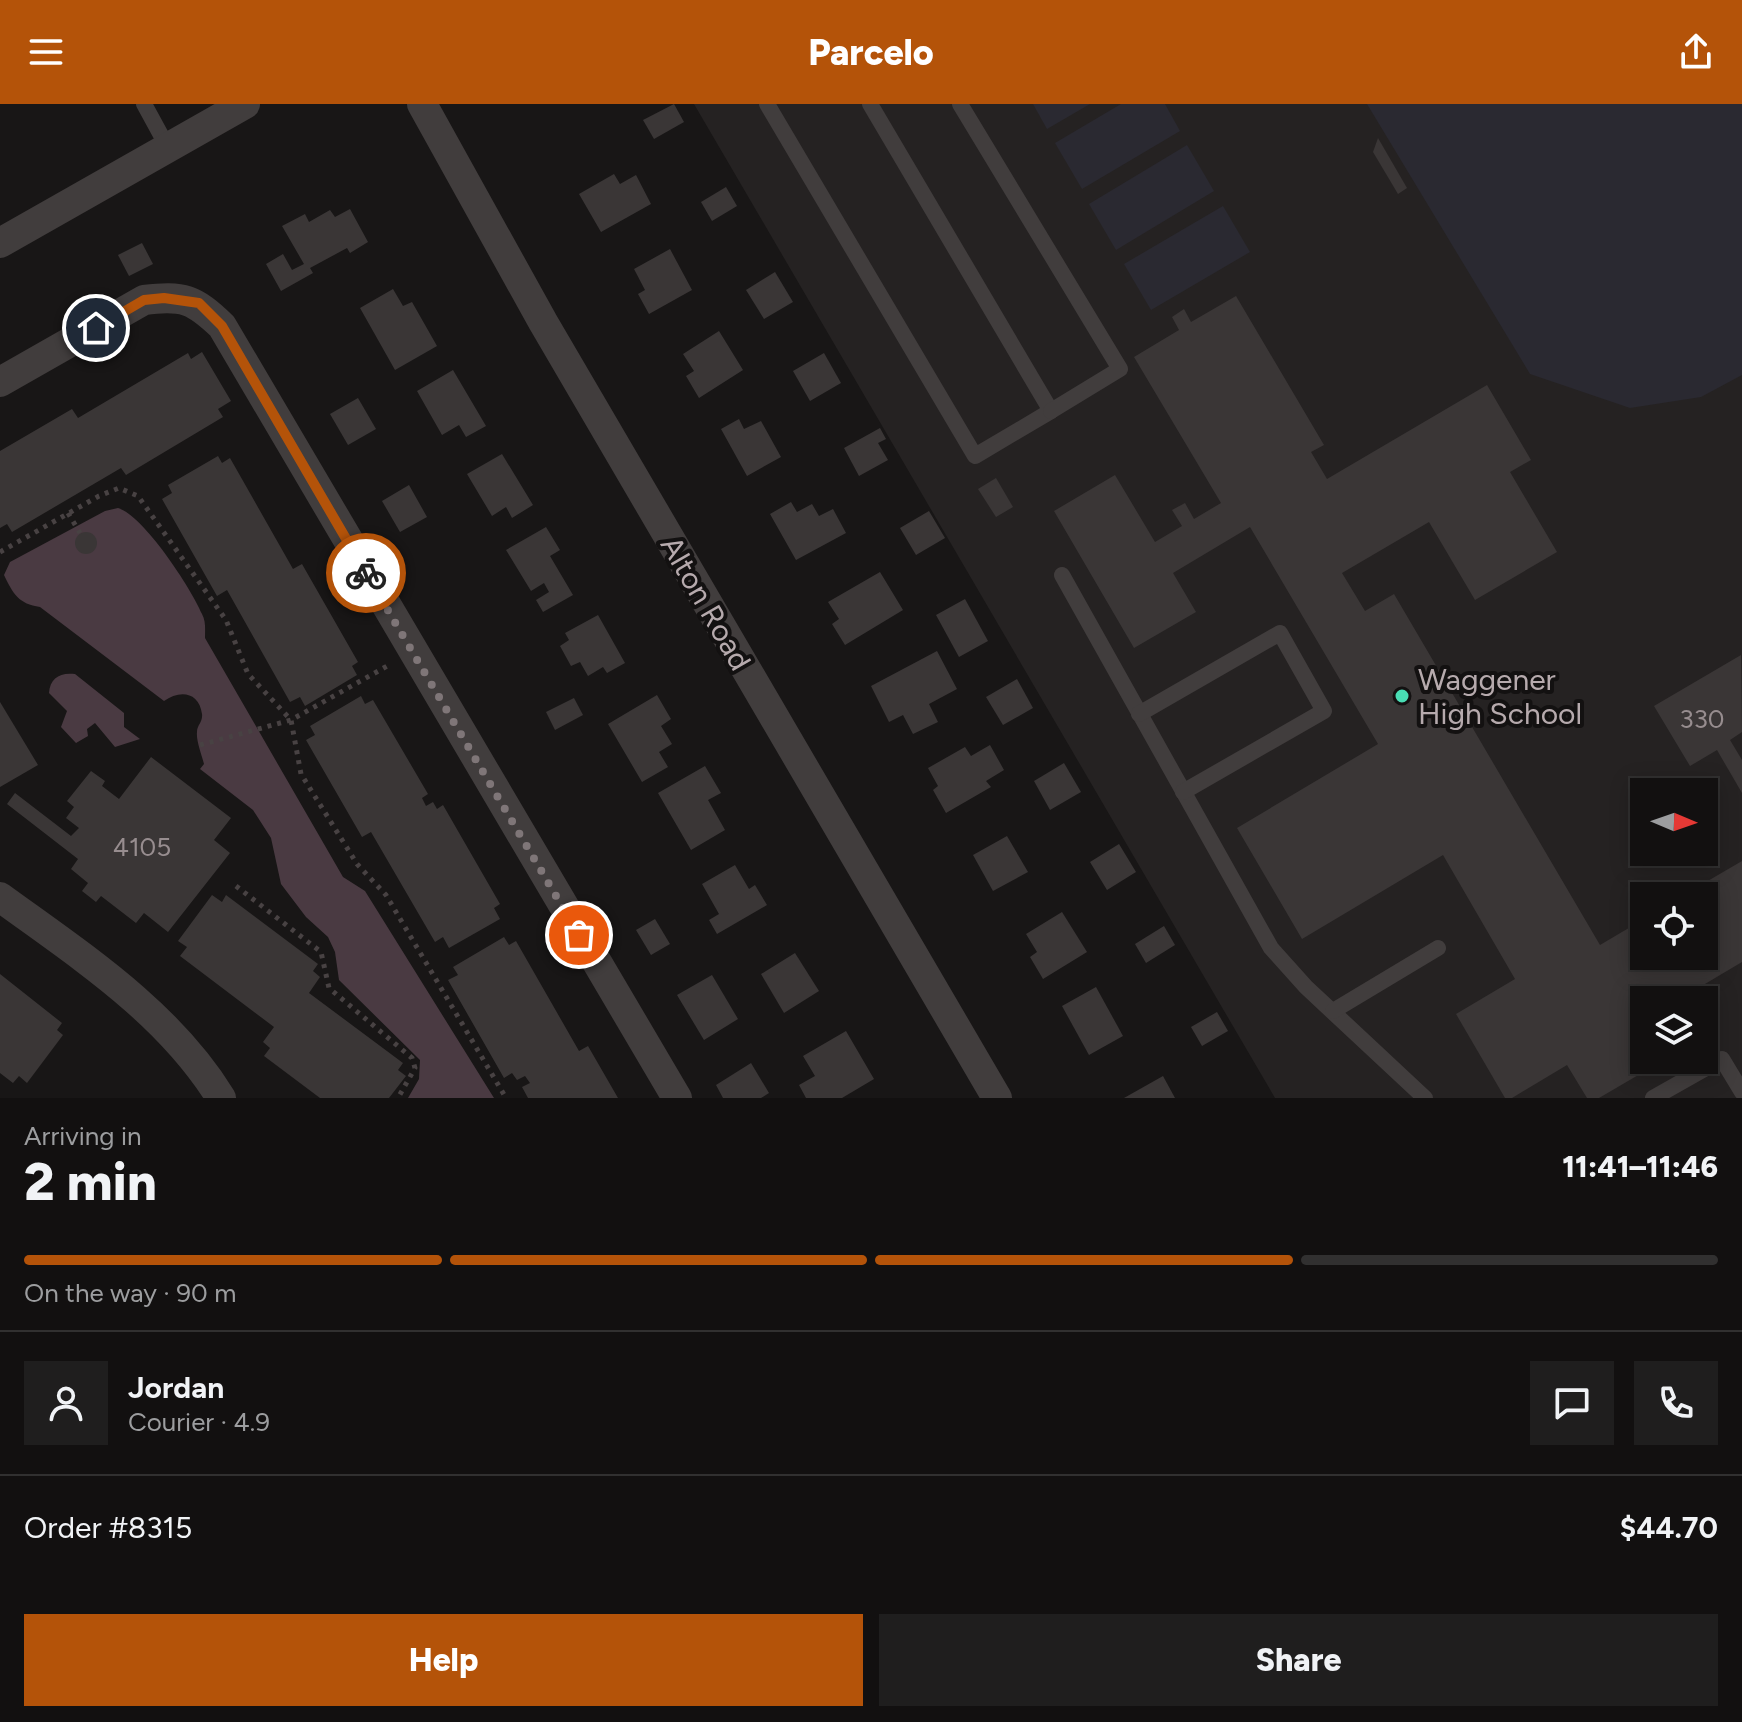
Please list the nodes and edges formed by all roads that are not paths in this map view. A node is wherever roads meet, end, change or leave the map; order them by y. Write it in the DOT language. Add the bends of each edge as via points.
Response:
graph roads {
  1 [pos="144,104"];
  2 [pos="245,104"];
  3 [pos="422,104"];
  4 [pos="767,104"];
  5 [pos="870,104"];
  6 [pos="960,104"];
  7 [pos="168,148"];
  8 [pos="0,243"];
  9 [pos="0,382"];
  10 [pos="1051,411"];
  11 [pos="1062,575"];
  12 [pos="1139,714"];
  13 [pos="1183,792"];
  14 [pos="0,897"];
  15 [pos="1438,948"];
  16 [pos="1333,1011"];
  17 [pos="1742,1092"];
  18 [pos="221,1098"];
  19 [pos="677,1098"];
  20 [pos="997,1098"];
  21 [pos="1425,1098"];
  22 [pos="1653,1098"];
  1 -- 7 [label="lane"];
  2 -- 7 [label="street"];
  3 -- 20 [label="street, Alton Road" via="543,322"];
  4 -- 10 [label="lane" via="975,456"];
  5 -- 10 [label="lane"];
  6 -- 10 [label="lane" via="1120,369"];
  7 -- 8 [label="street"];
  9 -- 19 [label="street" via="144,300 199,303 222,326"];
  11 -- 12 [label="lane"];
  12 -- 13 [label="lane"];
  12 -- 13 [label="lane" via="1280,633 1324,711"];
  13 -- 16 [label="lane" via="1271,948"];
  14 -- 18 [label="street" via="140,1003 202,1066"];
  15 -- 16 [label="lane"];
  16 -- 21 [label="lane"];
  17 -- 22 [label="lane" via="1722,1059"];
}
